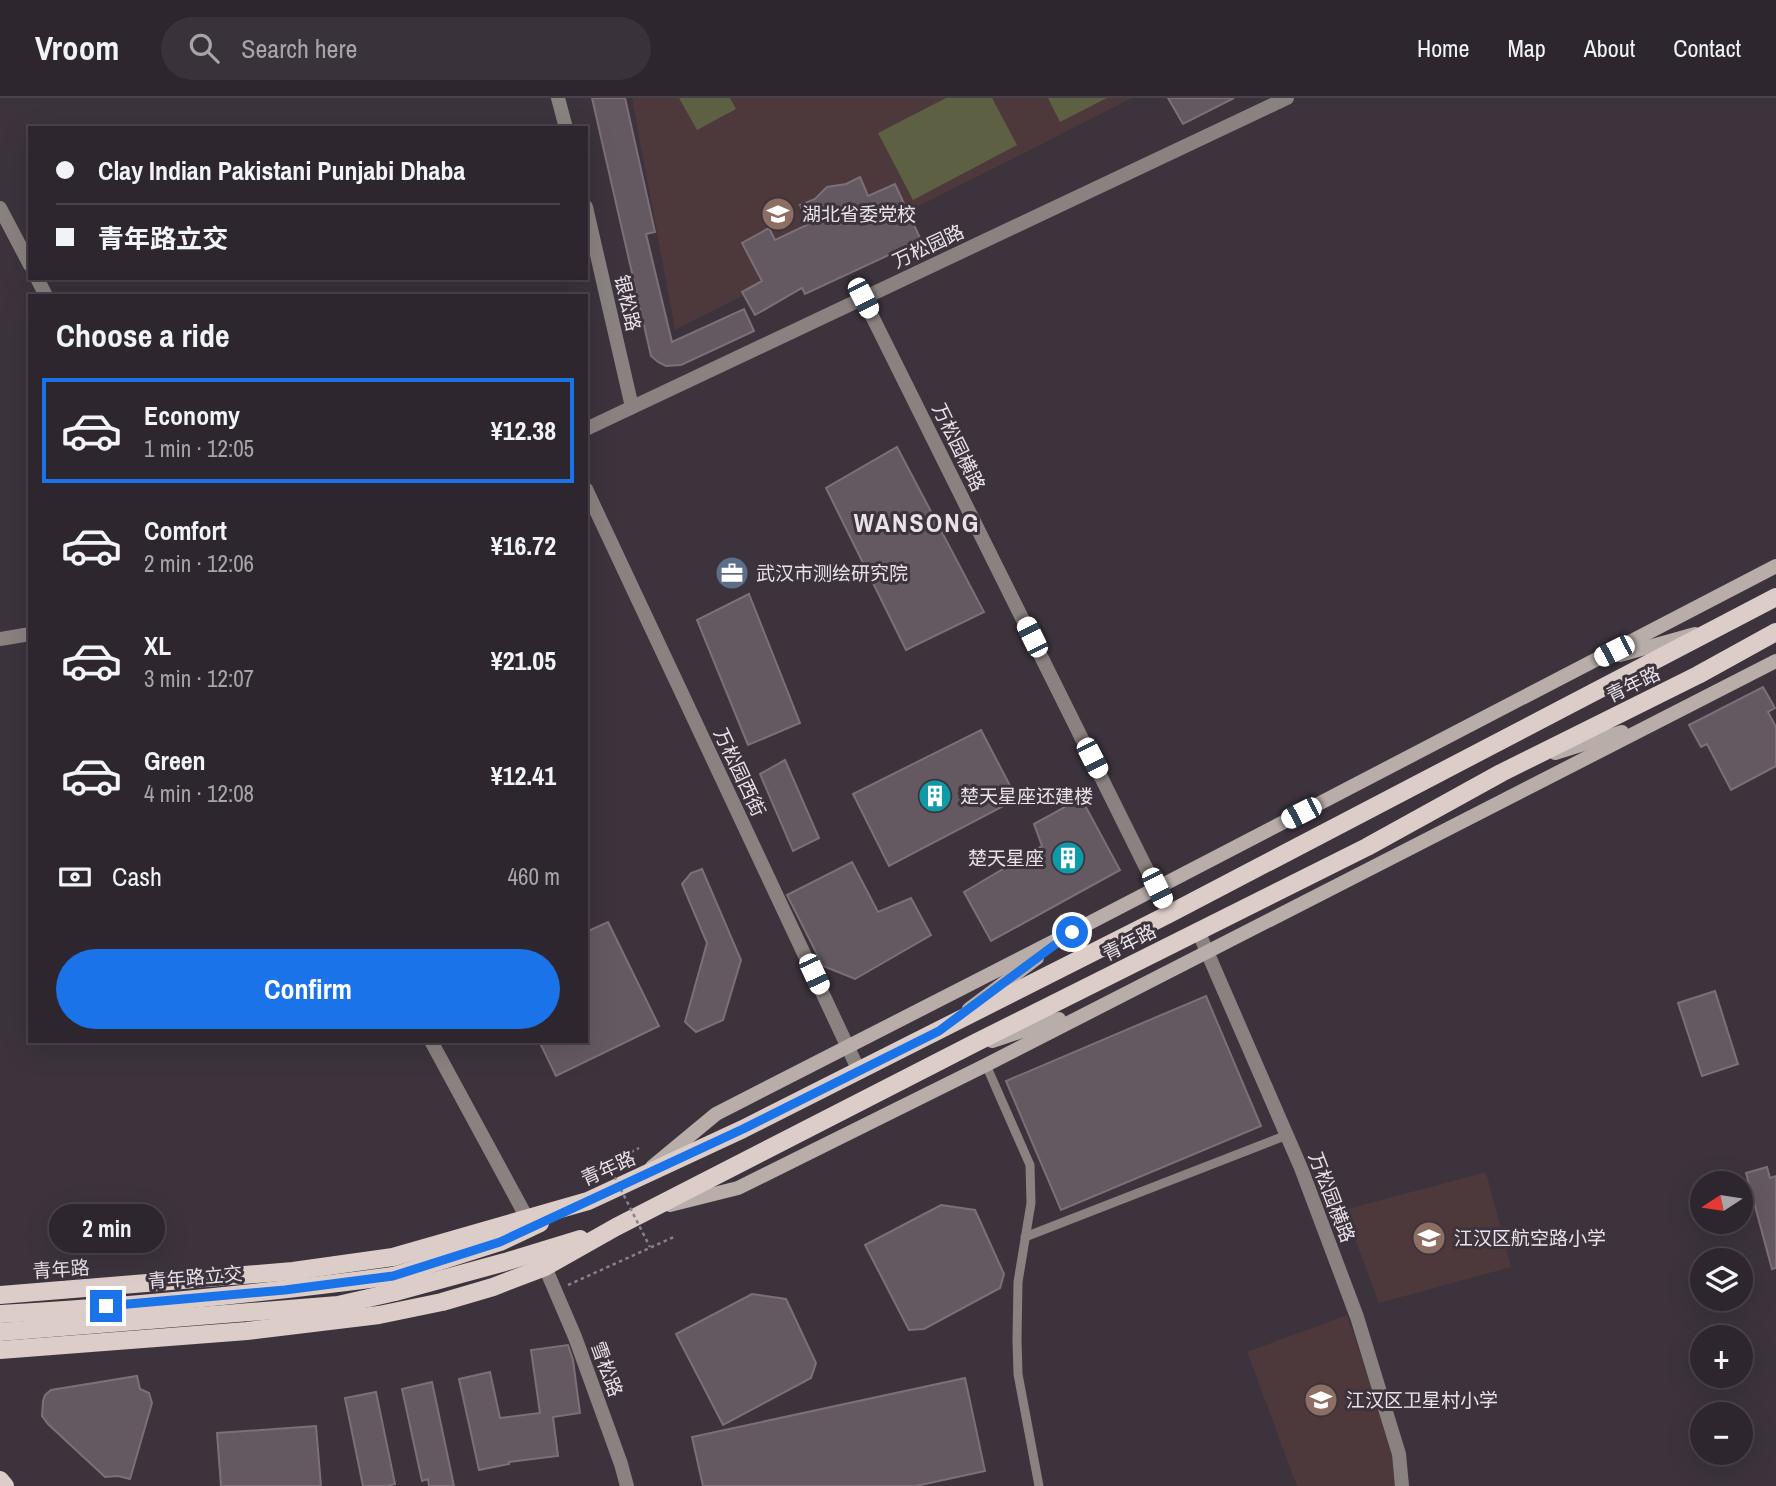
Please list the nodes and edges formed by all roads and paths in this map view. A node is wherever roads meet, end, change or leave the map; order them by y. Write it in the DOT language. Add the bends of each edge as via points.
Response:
graph roads {
  1 [pos="558,98"];
  2 [pos="1287,98"];
  3 [pos="565,126"];
  4 [pos="0,208"];
  5 [pos="588,216"];
  6 [pos="28,261"];
  7 [pos="863,298"];
  8 [pos="632,407"];
  9 [pos="588,428"];
  10 [pos="588,493"];
  11 [pos="1776,566"];
  12 [pos="1776,597"];
  13 [pos="1716,628"];
  14 [pos="1776,632"];
  15 [pos="28,634"];
  16 [pos="0,639"];
  17 [pos="1776,651"];
  18 [pos="1776,661"];
  19 [pos="1590,663"];
  20 [pos="1743,678"];
  21 [pos="1665,718"];
  22 [pos="1514,767"];
  23 [pos="1157,888"];
  24 [pos="1169,914"];
  25 [pos="1198,931"];
  26 [pos="1072,932"];
  27 [pos="1207,951"];
  28 [pos="1105,1003"];
  29 [pos="939,1031"];
  30 [pos="432,1043"];
  31 [pos="848,1047"];
  32 [pos="951,1055"];
  33 [pos="986,1065"];
  34 [pos="859,1071"];
  35 [pos="1286,1135"];
  36 [pos="639,1148"];
  37 [pos="608,1164"];
  38 [pos="640,1177"];
  39 [pos="581,1178"];
  40 [pos="588,1201"];
  41 [pos="652,1209"];
  42 [pos="527,1218"];
  43 [pos="616,1227"];
  44 [pos="676,1236"];
  45 [pos="1025,1237"];
  46 [pos="650,1247"];
  47 [pos="544,1267"];
  48 [pos="394,1284"];
  49 [pos="567,1285"];
  50 [pos="0,1295"];
  51 [pos="0,1314"];
  52 [pos="0,1332"];
  53 [pos="20,1349"];
  54 [pos="0,1350"];
  55 [pos="0,1362"];
  56 [pos="0,1480"];
  57 [pos="5,1486"];
  58 [pos="627,1486"];
  59 [pos="1039,1486"];
  60 [pos="1402,1486"];
  1 -- 3 [label="street"];
  2 -- 7 [label="street, 万松园路"];
  4 -- 6 [label="street"];
  5 -- 8 [label="street, 银松路"];
  7 -- 8 [label="street, 万松园路"];
  7 -- 23 [label="street, 万松园横路"];
  8 -- 9 [label="street, 万松园路"];
  10 -- 31 [label="street, 万松园西街"];
  11 -- 19 [label="main road"];
  12 -- 13 [label="main road, 青年路"];
  13 -- 19 [label="main road"];
  13 -- 24 [label="main road, 青年路"];
  14 -- 22 [label="main road, 青年路"];
  15 -- 16 [label="street"];
  17 -- 20 [label="main road"];
  18 -- 20 [label="main road"];
  19 -- 23 [label="main road"];
  20 -- 21 [label="main road"];
  21 -- 22 [label="main road"];
  21 -- 27 [label="main road"];
  22 -- 25 [label="main road, 青年路"];
  23 -- 24 [label="street, 万松园横路"];
  23 -- 26 [label="main road"];
  24 -- 29 [label="main road, 青年路"];
  25 -- 27 [label="street, 万松园横路"];
  25 -- 32 [label="main road, 青年路"];
  26 -- 29 [label="main road"];
  26 -- 31 [label="main road"];
  27 -- 28 [label="main road"];
  27 -- 35 [label="street, 万松园横路"];
  28 -- 32 [label="main road"];
  28 -- 33 [label="main road"];
  29 -- 34 [label="main road, 青年路"];
  30 -- 42 [label="street"];
  31 -- 34 [label="street, 万松园西街"];
  31 -- 38 [label="main road" via="716,1114"];
  32 -- 41 [label="main road, 青年路"];
  33 -- 41 [label="main road" via="738,1188"];
  33 -- 45 [label="lane" via="1030,1165 1031,1203"];
  34 -- 38 [label="main road, 青年路"];
  35 -- 45 [label="lane"];
  35 -- 60 [label="street, 万松园横路" via="1357,1317 1399,1454"];
  36 -- 37 [label="path"];
  37 -- 39 [label="path"];
  37 -- 46 [label="path, bridge"];
  38 -- 40 [label="main road, 青年路"];
  40 -- 42 [label="main road, 青年路"];
  40 -- 48 [label="main road"];
  41 -- 43 [label="main road, 青年路"];
  42 -- 50 [label="main road, 青年路" via="393,1257 293,1271"];
  43 -- 47 [label="main road, 青年路"];
  43 -- 48 [label="main road" via="505,1262"];
  44 -- 46 [label="path"];
  45 -- 59 [label="lane" via="1018,1282 1018,1374"];
  46 -- 49 [label="path"];
  47 -- 53 [label="main road, 青年路" via="442,1302 379,1315"];
  47 -- 58 [label="street, 雪松路" via="575,1337"];
  48 -- 51 [label="main road, 青年路立交, bridge"];
  48 -- 52 [label="main road, 青年路立交, bridge" via="338,1305"];
  53 -- 54 [label="main road, 青年路"];
  53 -- 55 [label="main road"];
  56 -- 57 [label="main road"];
}
